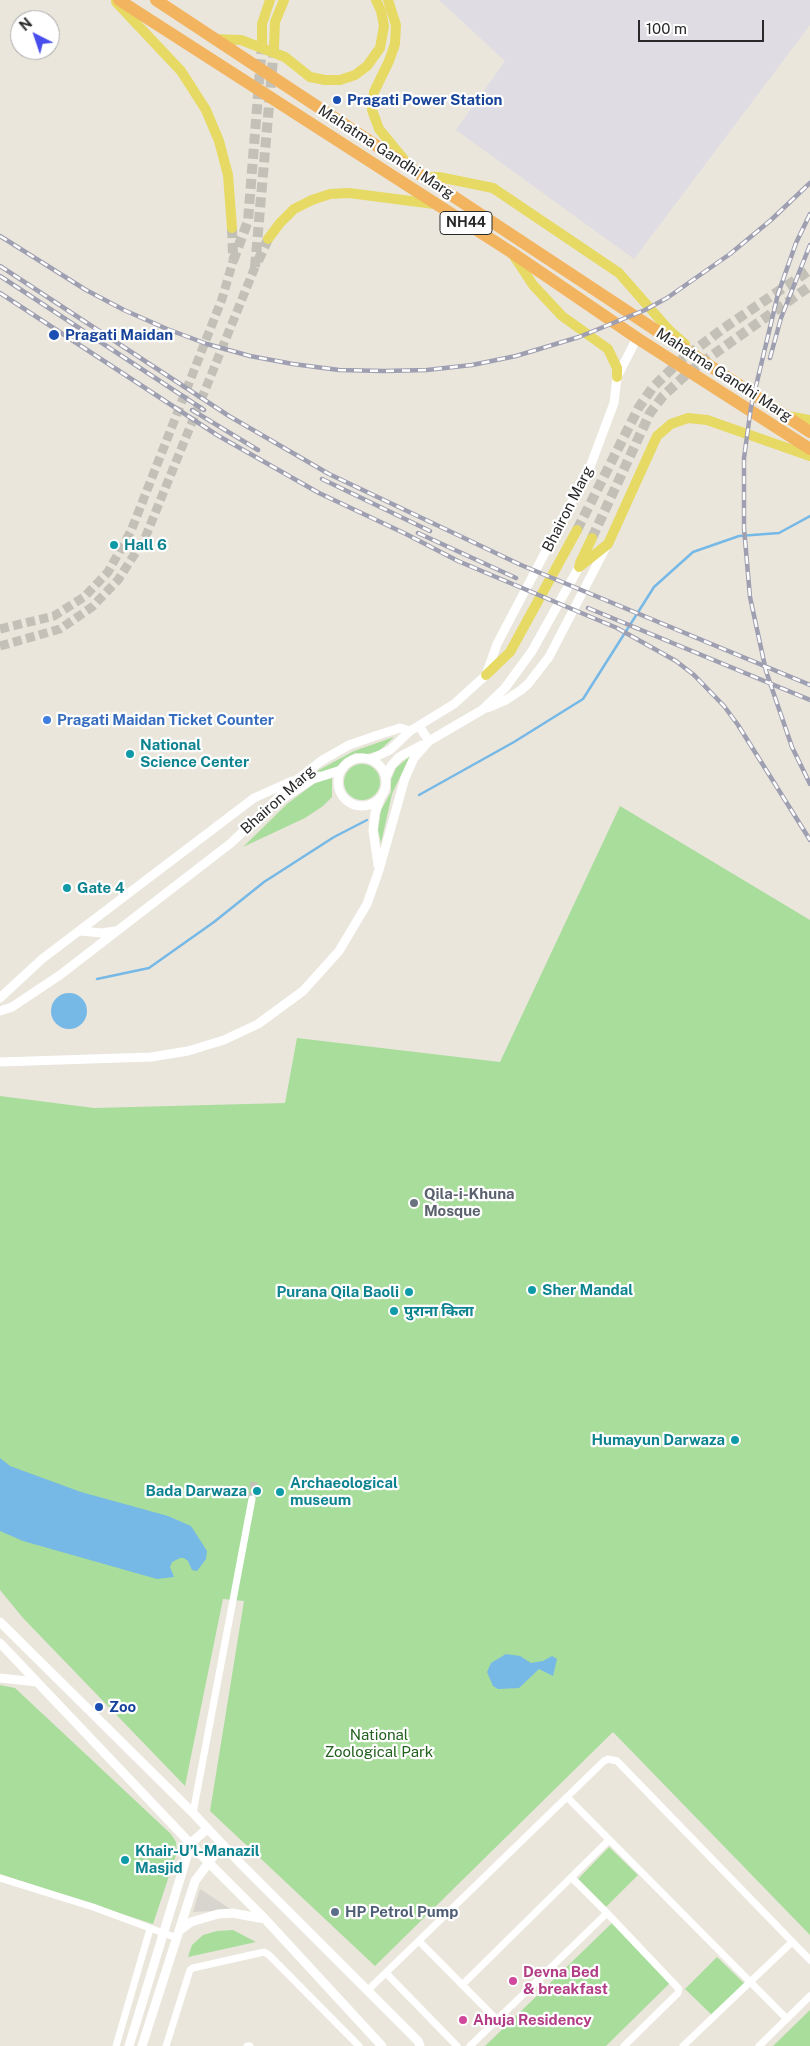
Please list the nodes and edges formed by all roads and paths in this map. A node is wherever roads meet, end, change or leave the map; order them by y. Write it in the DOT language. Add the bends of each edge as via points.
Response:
graph roads {
  1 [pos="114,0"];
  2 [pos="119,0"];
  3 [pos="156,0"];
  4 [pos="270,0"];
  5 [pos="284,0"];
  6 [pos="376,0"];
  7 [pos="388,0"];
  8 [pos="213,39"];
  9 [pos="262,45"];
  10 [pos="274,47"];
  11 [pos="412,170"];
  12 [pos="424,178"];
  13 [pos="437,204"];
  14 [pos="232,228"];
  15 [pos="268,239"];
  16 [pos="511,252"];
  17 [pos="637,338"];
  18 [pos="710,367"];
  19 [pos="617,377"];
  20 [pos="784,416"];
  21 [pos="810,420"];
  22 [pos="810,432"];
  23 [pos="810,450"];
  24 [pos="810,456"];
  25 [pos="577,530"];
  26 [pos="592,538"];
  27 [pos="608,544"];
  28 [pos="579,567"];
  29 [pos="486,676"];
  30 [pos="482,710"];
  31 [pos="419,726"];
  32 [pos="410,732"];
  33 [pos="430,741"];
  34 [pos="371,759"];
  35 [pos="340,770"];
  36 [pos="386,777"];
  37 [pos="299,778"];
  38 [pos="381,797"];
  39 [pos="266,810"];
  40 [pos="379,870"];
  41 [pos="80,931"];
  42 [pos="117,931"];
  43 [pos="0,998"];
  44 [pos="0,1012"];
  45 [pos="0,1062"];
  46 [pos="252,1499"];
  47 [pos="0,1622"];
  48 [pos="0,1643"];
  49 [pos="0,1678"];
  50 [pos="37,1682"];
  51 [pos="567,1797"];
  52 [pos="194,1813"];
  53 [pos="207,1829"];
  54 [pos="609,1840"];
  55 [pos="191,1843"];
  56 [pos="222,1844"];
  57 [pos="208,1862"];
  58 [pos="0,1878"];
  59 [pos="572,1878"];
  60 [pos="607,1913"];
  61 [pos="265,1919"];
  62 [pos="150,1929"];
  63 [pos="164,1934"];
  64 [pos="178,1934"];
  65 [pos="419,1941"];
  66 [pos="792,1942"];
  67 [pos="810,1960"];
  68 [pos="386,1973"];
  69 [pos="749,1982"];
  70 [pos="462,1985"];
  71 [pos="368,1990"];
  72 [pos="810,1996"];
  73 [pos="786,2019"];
  74 [pos="496,2020"];
  75 [pos="420,2044"];
  76 [pos="116,2046"];
  77 [pos="129,2046"];
  78 [pos="142,2046"];
  79 [pos="166,2046"];
  80 [pos="358,2046"];
  81 [pos="382,2046"];
  82 [pos="457,2046"];
  83 [pos="470,2046"];
  84 [pos="624,2046"];
  85 [pos="683,2046"];
  86 [pos="759,2046"];
  1 -- 14 [label="main road" via="176,65 206,110 228,175"];
  2 -- 13 [label="highway, Mahatma Gandhi Marg / NH44"];
  3 -- 8 [label="highway, Mahatma Gandhi Marg"];
  4 -- 9 [label="main road" via="262,24"];
  5 -- 10 [label="main road" via="274,22"];
  6 -- 8 [label="main road" via="384,26 380,48 367,66 348,78 332,81 310,77 285,57 241,40"];
  7 -- 11 [label="main road" via="396,25 395,44 374,92 372,110 379,129"];
  8 -- 11 [label="highway, Mahatma Gandhi Marg"];
  11 -- 12 [label="highway, Mahatma Gandhi Marg"];
  12 -- 18 [label="highway, Mahatma Gandhi Marg"];
  12 -- 18 [label="main road" via="438,177 493,188 619,273 669,330"];
  13 -- 15 [label="main road" via="349,193 330,194 294,209"];
  13 -- 16 [label="highway, Mahatma Gandhi Marg / NH44"];
  16 -- 17 [label="highway, Mahatma Gandhi Marg / NH44"];
  16 -- 19 [label="main road" via="533,285 562,316 608,349 617,368"];
  17 -- 19 [label="main road, Bhairon Marg"];
  17 -- 23 [label="highway, Mahatma Gandhi Marg / NH44"];
  18 -- 20 [label="highway, Mahatma Gandhi Marg"];
  19 -- 29 [label="main road, Bhairon Marg" via="614,403 590,467 497,644"];
  20 -- 21 [label="main road"];
  20 -- 22 [label="highway, Mahatma Gandhi Marg"];
  24 -- 27 [label="main road" via="707,420 688,418 670,424 656,436"];
  25 -- 29 [label="main road" via="510,652"];
  26 -- 28 [label="main road"];
  27 -- 28 [label="main road"];
  27 -- 30 [label="main road" via="549,657 521,690"];
  28 -- 30 [label="main road" via="532,651 504,688"];
  29 -- 31 [label="main road, Bhairon Marg" via="454,704"];
  30 -- 33 [label="main road"];
  31 -- 32 [label="main road, Bhairon Marg"];
  31 -- 33 [label="main road"];
  32 -- 34 [label="main road" via="390,750"];
  32 -- 37 [label="main road, Bhairon Marg" via="400,728 349,745"];
  33 -- 36 [label="main road" via="399,758"];
  33 -- 40 [label="main road" via="409,766"];
  34 -- 35 [label="main road" via="351,760"];
  34 -- 36 [label="main road" via="379,764"];
  35 -- 38 [label="main road" via="338,785 348,802 368,806"];
  35 -- 39 [label="main road" via="313,778"];
  36 -- 38 [label="main road"];
  37 -- 39 [label="main road, Bhairon Marg"];
  37 -- 41 [label="main road" via="254,798"];
  38 -- 40 [label="main road" via="373,830"];
  39 -- 42 [label="main road, Bhairon Marg" via="231,843"];
  40 -- 45 [label="main road" via="359,920 328,965 289,1003 241,1032 206,1046 170,1054"];
  41 -- 42 [label="main road"];
  41 -- 43 [label="main road" via="24,974"];
  42 -- 44 [label="main road, Bhairon Marg" via="60,975 12,1008"];
  46 -- 52 [label="street"];
  47 -- 52 [label="main road"];
  48 -- 50 [label="main road"];
  49 -- 50 [label="main road"];
  50 -- 55 [label="main road"];
  51 -- 54 [label="street"];
  51 -- 65 [label="street"];
  51 -- 66 [label="street" via="604,1761 616,1761"];
  52 -- 53 [label="main road"];
  53 -- 55 [label="main road"];
  53 -- 56 [label="main road"];
  54 -- 59 [label="street"];
  54 -- 69 [label="street"];
  55 -- 57 [label="main road"];
  55 -- 63 [label="main road"];
  56 -- 57 [label="main road"];
  56 -- 71 [label="main road"];
  57 -- 61 [label="main road"];
  57 -- 64 [label="main road" via="195,1881"];
  58 -- 62 [label="street"];
  59 -- 60 [label="street"];
  59 -- 70 [label="street"];
  60 -- 74 [label="street"];
  60 -- 84 [label="street" via="679,1988 678,1993"];
  61 -- 64 [label="main road" via="218,1914 191,1922"];
  61 -- 81 [label="main road"];
  62 -- 63 [label="street"];
  62 -- 76 [label="street"];
  63 -- 64 [label="street"];
  63 -- 77 [label="main road"];
  64 -- 78 [label="main road"];
  65 -- 68 [label="street"];
  65 -- 70 [label="street"];
  66 -- 67 [label="street"];
  66 -- 69 [label="street"];
  68 -- 71 [label="street"];
  68 -- 82 [label="street"];
  69 -- 73 [label="street"];
  69 -- 85 [label="street"];
  70 -- 74 [label="street"];
  71 -- 75 [label="main road"];
  72 -- 73 [label="street"];
  73 -- 86 [label="street"];
  74 -- 83 [label="street"];
  79 -- 80 [label="street" via="192,1968 264,1952"];
}
